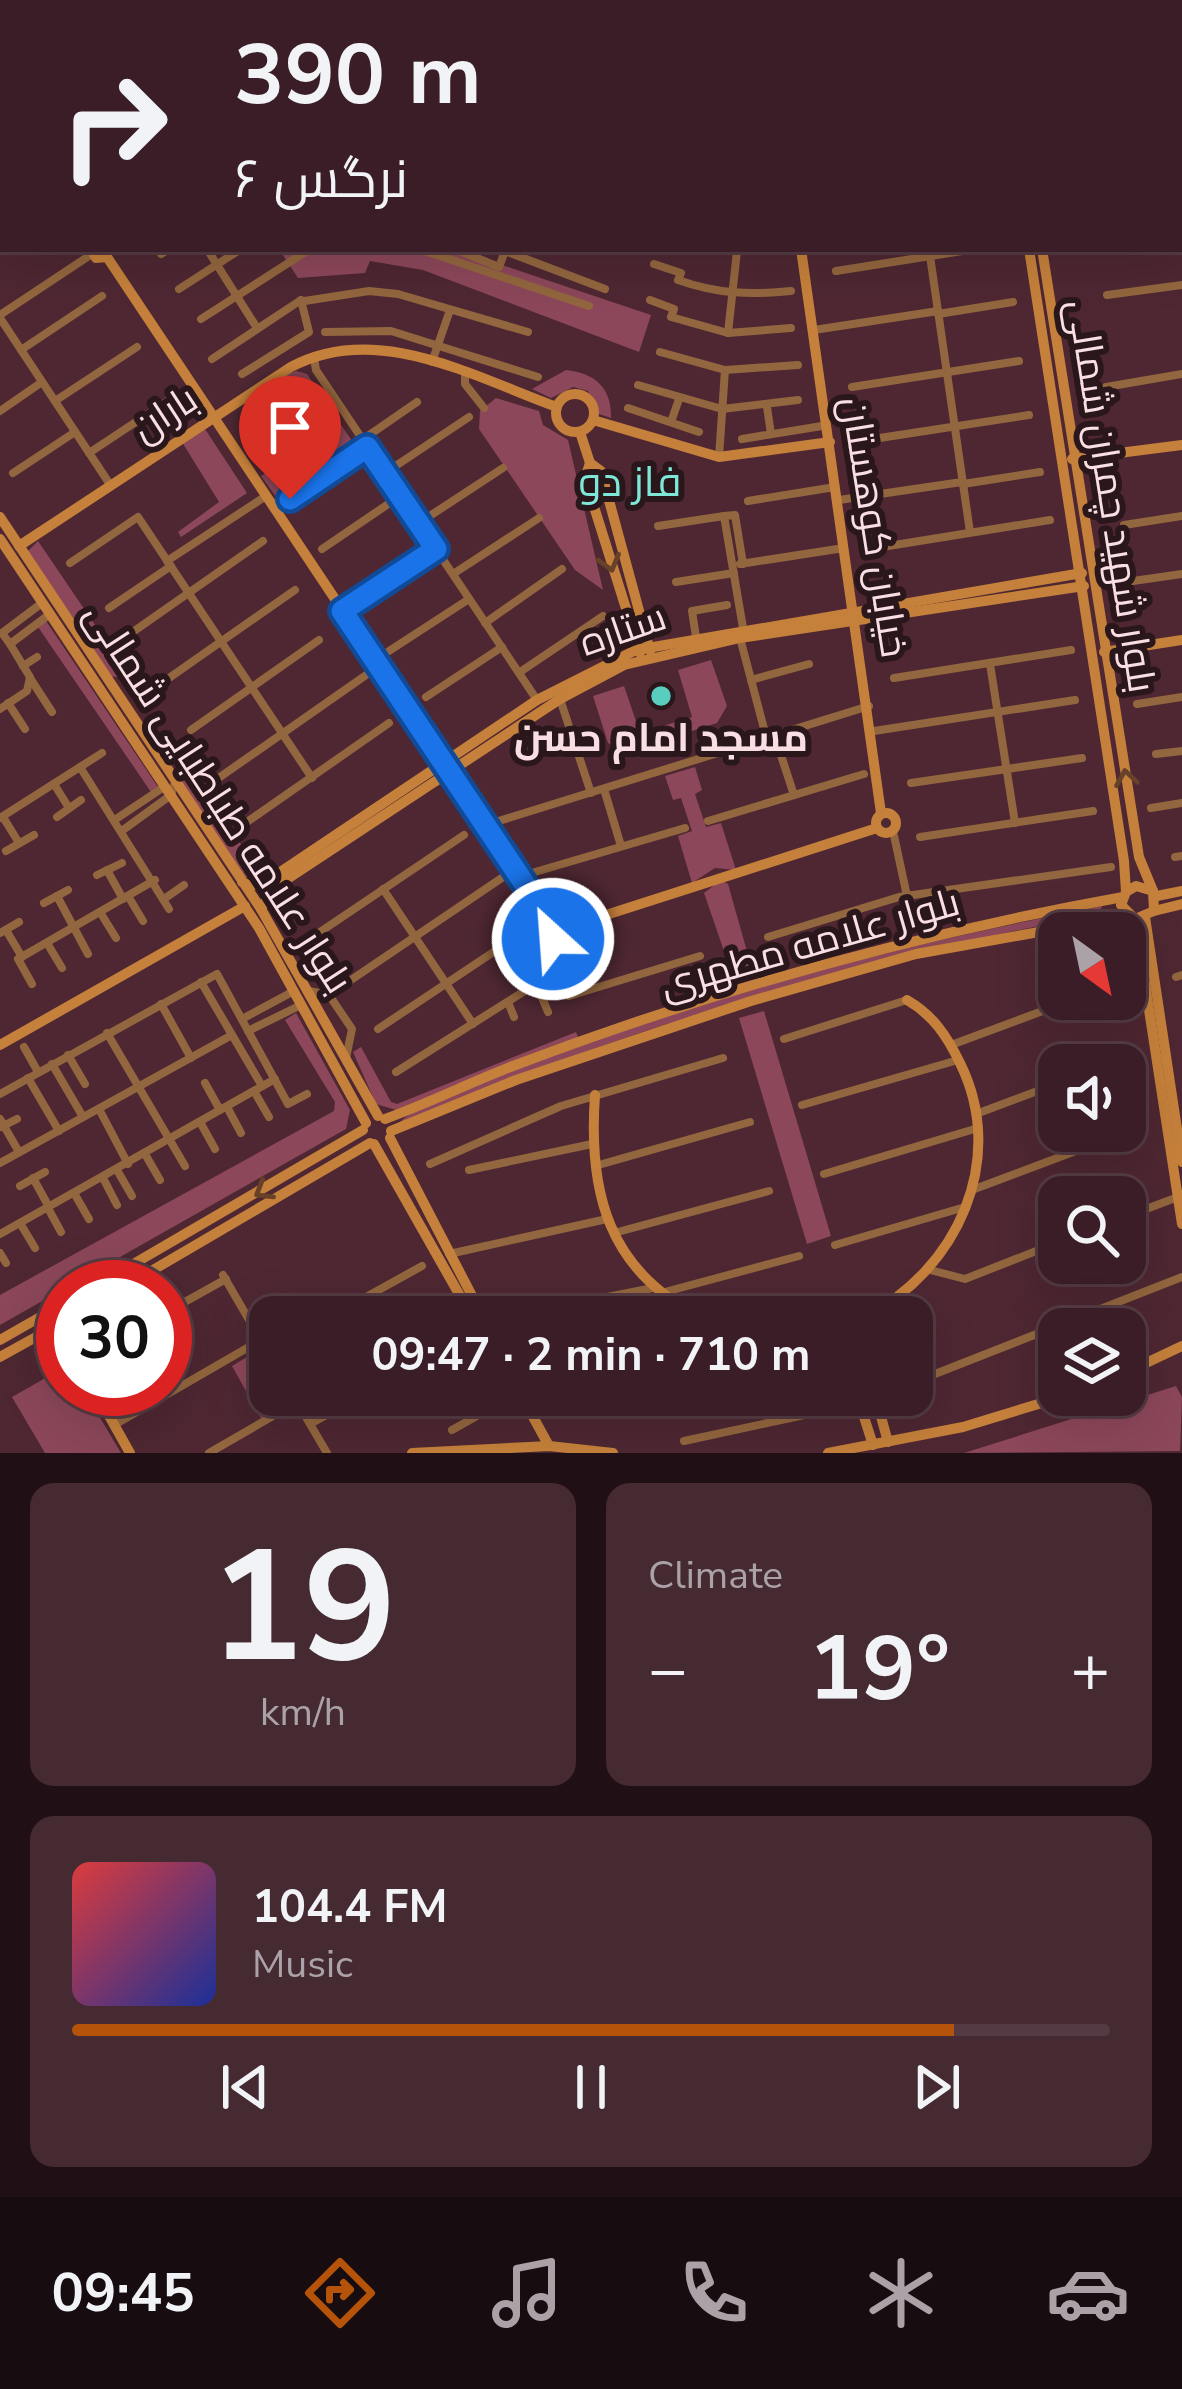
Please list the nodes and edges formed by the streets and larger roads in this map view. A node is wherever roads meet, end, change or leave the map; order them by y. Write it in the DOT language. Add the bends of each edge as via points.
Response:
graph roads {
  1 [pos="91,252"];
  2 [pos="208,252"];
  3 [pos="236,252"];
  4 [pos="305,252"];
  5 [pos="428,252"];
  6 [pos="462,252"];
  7 [pos="506,252"];
  8 [pos="509,252"];
  9 [pos="537,252"];
  10 [pos="733,252"];
  11 [pos="801,252"];
  12 [pos="956,252"];
  13 [pos="1030,252"];
  14 [pos="1042,252"];
  15 [pos="110,253"];
  16 [pos="930,256"];
  17 [pos="534,261"];
  18 [pos="217,264"];
  19 [pos="653,264"];
  20 [pos="836,271"];
  21 [pos="1182,285"];
  22 [pos="179,289"];
  23 [pos="605,289"];
  24 [pos="790,291"];
  25 [pos="732,294"];
  26 [pos="236,295"];
  27 [pos="1107,295"];
  28 [pos="102,296"];
  29 [pos="302,300"];
  30 [pos="650,300"];
  31 [pos="1013,302"];
  32 [pos="589,306"];
  33 [pos="450,310"];
  34 [pos="938,313"];
  35 [pos="0,317"];
  36 [pos="201,319"];
  37 [pos="257,328"];
  38 [pos="791,328"];
  39 [pos="814,330"];
  40 [pos="326,332"];
  41 [pos="528,332"];
  42 [pos="10,333"];
  43 [pos="728,333"];
  44 [pos="0,339"];
  45 [pos="438,345"];
  46 [pos="137,347"];
  47 [pos="21,350"];
  48 [pos="660,352"];
  49 [pos="314,356"];
  50 [pos="212,359"];
  51 [pos="1019,361"];
  52 [pos="432,362"];
  53 [pos="798,364"];
  54 [pos="725,370"];
  55 [pos="946,373"];
  56 [pos="242,374"];
  57 [pos="465,374"];
  58 [pos="1182,374"];
  59 [pos="538,377"];
  60 [pos="42,382"];
  61 [pos="638,385"];
  62 [pos="1106,386"];
  63 [pos="852,387"];
  64 [pos="679,399"];
  65 [pos="169,400"];
  66 [pos="798,400"];
  67 [pos="55,401"];
  68 [pos="417,402"];
  69 [pos="557,406"];
  70 [pos="767,407"];
  71 [pos="484,408"];
  72 [pos="628,408"];
  73 [pos="722,409"];
  74 [pos="0,411"];
  75 [pos="1029,415"];
  76 [pos="214,418"];
  77 [pos="469,418"];
  78 [pos="593,420"];
  79 [pos="671,422"];
  80 [pos="822,426"];
  81 [pos="954,426"];
  82 [pos="699,431"];
  83 [pos="75,432"];
  84 [pos="580,432"];
  85 [pos="771,434"];
  86 [pos="742,439"];
  87 [pos="873,439"];
  88 [pos="830,442"];
  89 [pos="364,443"];
  90 [pos="1182,445"];
  91 [pos="89,453"];
  92 [pos="718,457"];
  93 [pos="1072,459"];
  94 [pos="503,468"];
  95 [pos="1040,472"];
  96 [pos="13,473"];
  97 [pos="385,473"];
  98 [pos="963,483"];
  99 [pos="111,486"];
  100 [pos="838,493"];
  101 [pos="266,496"];
  102 [pos="400,496"];
  103 [pos="290,499"];
  104 [pos="748,501"];
  105 [pos="0,517"];
  106 [pos="1182,517"];
  107 [pos="539,518"];
  108 [pos="1050,520"];
  109 [pos="419,523"];
  110 [pos="1124,525"];
  111 [pos="658,526"];
  112 [pos="970,532"];
  113 [pos="0,539"];
  114 [pos="263,541"];
  115 [pos="20,546"];
  116 [pos="882,547"];
  117 [pos="322,548"];
  118 [pos="846,548"];
  119 [pos="436,549"];
  120 [pos="70,562"];
  121 [pos="169,564"];
  122 [pos="736,568"];
  123 [pos="562,569"];
  124 [pos="453,574"];
  125 [pos="1182,574"];
  126 [pos="1083,579"];
  127 [pos="676,582"];
  128 [pos="1126,582"];
  129 [pos="295,590"];
  130 [pos="189,593"];
  131 [pos="469,598"];
  132 [pos="727,605"];
  133 [pos="46,608"];
  134 [pos="109,608"];
  135 [pos="342,611"];
  136 [pos="602,616"];
  137 [pos="856,616"];
  138 [pos="485,623"];
  139 [pos="1,632"];
  140 [pos="741,633"];
  141 [pos="127,636"];
  142 [pos="696,637"];
  143 [pos="320,640"];
  144 [pos="1182,640"];
  145 [pos="222,643"];
  146 [pos="10,644"];
  147 [pos="502,647"];
  148 [pos="1071,650"];
  149 [pos="389,651"];
  150 [pos="645,652"];
  151 [pos="1104,652"];
  152 [pos="37,657"];
  153 [pos="808,664"];
  154 [pos="990,664"];
  155 [pos="23,666"];
  156 [pos="380,666"];
  157 [pos="519,673"];
  158 [pos="30,677"];
  159 [pos="894,678"];
  160 [pos="751,680"];
  161 [pos="159,686"];
  162 [pos="253,688"];
  163 [pos="426,697"];
  164 [pos="1182,697"];
  165 [pos="560,699"];
  166 [pos="537,700"];
  167 [pos="1075,700"];
  168 [pos="1137,704"];
  169 [pos="870,705"];
  170 [pos="4,706"];
  171 [pos="52,712"];
  172 [pos="998,713"];
  173 [pos="388,723"];
  174 [pos="25,729"];
  175 [pos="190,730"];
  176 [pos="874,731"];
  177 [pos="574,733"];
  178 [pos="282,734"];
  179 [pos="771,738"];
  180 [pos="518,749"];
  181 [pos="1182,751"];
  182 [pos="102,753"];
  183 [pos="1156,754"];
  184 [pos="1082,758"];
  185 [pos="80,767"];
  186 [pos="447,767"];
  187 [pos="1006,770"];
  188 [pos="864,774"];
  189 [pos="220,777"];
  190 [pos="312,778"];
  191 [pos="911,783"];
  192 [pos="54,784"];
  193 [pos="171,788"];
  194 [pos="604,789"];
  195 [pos="591,793"];
  196 [pos="794,795"];
  197 [pos="81,800"];
  198 [pos="1182,803"];
  199 [pos="70,808"];
  200 [pos="1151,808"];
  201 [pos="1093,811"];
  202 [pos="881,813"];
  203 [pos="57,817"];
  204 [pos="1,818"];
  205 [pos="116,819"];
  206 [pos="708,821"];
  207 [pos="247,822"];
  208 [pos="1015,823"];
  209 [pos="486,826"];
  210 [pos="685,828"];
  211 [pos="877,829"];
  212 [pos="123,830"];
  213 [pos="893,831"];
  214 [pos="34,835"];
  215 [pos="464,835"];
  216 [pos="920,837"];
  217 [pos="19,843"];
  218 [pos="621,846"];
  219 [pos="6,851"];
  220 [pos="1139,857"];
  221 [pos="1124,861"];
  222 [pos="122,863"];
  223 [pos="1111,867"];
  224 [pos="514,869"];
  225 [pos="535,872"];
  226 [pos="155,880"];
  227 [pos="242,881"];
  228 [pos="184,885"];
  229 [pos="270,885"];
  230 [pos="383,889"];
  231 [pos="68,890"];
  232 [pos="1182,891"];
  233 [pos="1155,893"];
  234 [pos="1124,894"];
  235 [pos="57,896"];
  236 [pos="907,896"];
  237 [pos="126,897"];
  238 [pos="44,904"];
  239 [pos="1182,904"];
  240 [pos="245,906"];
  241 [pos="261,909"];
  242 [pos="100,912"];
  243 [pos="1137,912"];
  244 [pos="1143,912"];
  245 [pos="1146,914"];
  246 [pos="556,920"];
  247 [pos="142,921"];
  248 [pos="19,922"];
  249 [pos="74,927"];
  250 [pos="3,932"];
  251 [pos="320,932"];
  252 [pos="1038,932"];
  253 [pos="414,935"];
  254 [pos="519,935"];
  255 [pos="768,937"];
  256 [pos="116,938"];
  257 [pos="47,943"];
  258 [pos="88,953"];
  259 [pos="700,956"];
  260 [pos="1146,956"];
  261 [pos="20,958"];
  262 [pos="62,968"];
  263 [pos="561,968"];
  264 [pos="202,982"];
  265 [pos="348,982"];
  266 [pos="445,982"];
  267 [pos="536,983"];
  268 [pos="32,984"];
  269 [pos="294,991"];
  270 [pos="309,991"];
  271 [pos="1146,991"];
  272 [pos="907,1000"];
  273 [pos="508,1002"];
  274 [pos="161,1004"];
  275 [pos="301,1005"];
  276 [pos="548,1012"];
  277 [pos="1038,1013"];
  278 [pos="514,1017"];
  279 [pos="242,1019"];
  280 [pos="479,1025"];
  281 [pos="378,1029"];
  282 [pos="248,1030"];
  283 [pos="107,1033"];
  284 [pos="232,1035"];
  285 [pos="784,1039"];
  286 [pos="0,1045"];
  287 [pos="950,1045"];
  288 [pos="24,1047"];
  289 [pos="1182,1052"];
  290 [pos="68,1055"];
  291 [pos="1161,1057"];
  292 [pos="191,1058"];
  293 [pos="346,1058"];
  294 [pos="723,1058"];
  295 [pos="958,1060"];
  296 [pos="52,1064"];
  297 [pos="38,1072"];
  298 [pos="396,1072"];
  299 [pos="28,1078"];
  300 [pos="275,1079"];
  301 [pos="205,1083"];
  302 [pos="85,1084"];
  303 [pos="140,1086"];
  304 [pos="258,1089"];
  305 [pos="1038,1091"];
  306 [pos="0,1094"];
  307 [pos="307,1094"];
  308 [pos="595,1095"];
  309 [pos="802,1105"];
  310 [pos="99,1108"];
  311 [pos="224,1108"];
  312 [pos="976,1114"];
  313 [pos="83,1117"];
  314 [pos="269,1117"];
  315 [pos="17,1119"];
  316 [pos="200,1122"];
  317 [pos="750,1122"];
  318 [pos="1,1124"];
  319 [pos="386,1126"];
  320 [pos="364,1127"];
  321 [pos="978,1128"];
  322 [pos="59,1130"];
  323 [pos="241,1133"];
  324 [pos="170,1139"];
  325 [pos="372,1143"];
  326 [pos="592,1144"];
  327 [pos="215,1149"];
  328 [pos="19,1152"];
  329 [pos="1073,1152"];
  330 [pos="145,1154"];
  331 [pos="1182,1162"];
  332 [pos="0,1163"];
  333 [pos="128,1164"];
  334 [pos="430,1164"];
  335 [pos="185,1166"];
  336 [pos="594,1167"];
  337 [pos="117,1170"];
  338 [pos="470,1170"];
  339 [pos="45,1172"];
  340 [pos="824,1174"];
  341 [pos="33,1178"];
  342 [pos="103,1178"];
  343 [pos="160,1180"];
  344 [pos="20,1186"];
  345 [pos="971,1190"];
  346 [pos="769,1191"];
  347 [pos="74,1193"];
  348 [pos="132,1196"];
  349 [pos="1178,1197"];
  350 [pos="117,1205"];
  351 [pos="966,1207"];
  352 [pos="49,1208"];
  353 [pos="1146,1209"];
  354 [pos="89,1219"];
  355 [pos="607,1219"];
  356 [pos="20,1223"];
  357 [pos="1182,1224"];
  358 [pos="61,1232"];
  359 [pos="614,1233"];
  360 [pos="0,1234"];
  361 [pos="835,1245"];
  362 [pos="35,1248"];
  363 [pos="1038,1250"];
  364 [pos="0,1253"];
  365 [pos="443,1256"];
  366 [pos="799,1256"];
  367 [pos="140,1260"];
  368 [pos="170,1260"];
  369 [pos="6,1263"];
  370 [pos="422,1266"];
  371 [pos="930,1270"];
  372 [pos="1182,1275"];
  373 [pos="656,1291"];
  374 [pos="368,1296"];
  375 [pos="462,1296"];
  376 [pos="469,1296"];
  377 [pos="627,1296"];
  378 [pos="665,1296"];
  379 [pos="894,1296"];
  380 [pos="192,1297"];
  381 [pos="36,1319"];
  382 [pos="249,1319"];
  383 [pos="0,1340"];
  384 [pos="36,1340"];
  385 [pos="1182,1346"];
  386 [pos="249,1347"];
  387 [pos="0,1357"];
  388 [pos="1146,1363"];
  389 [pos="933,1375"];
  390 [pos="1038,1404"];
  391 [pos="109,1416"];
  392 [pos="268,1416"];
  393 [pos="305,1416"];
  394 [pos="325,1416"];
  395 [pos="475,1416"];
  396 [pos="536,1416"];
  397 [pos="788,1416"];
  398 [pos="864,1416"];
  399 [pos="881,1416"];
  400 [pos="310,1424"];
  401 [pos="114,1425"];
  402 [pos="452,1430"];
  403 [pos="684,1441"];
  404 [pos="887,1442"];
  405 [pos="873,1445"];
  406 [pos="549,1446"];
  407 [pos="130,1453"];
  408 [pos="209,1453"];
  409 [pos="327,1453"];
  410 [pos="412,1453"];
  411 [pos="613,1453"];
  412 [pos="828,1453"];
  1 -- 35 [label="street"];
  2 -- 18 [label="street"];
  3 -- 18 [label="street"];
  4 -- 26 [label="street"];
  5 -- 32 [label="street"];
  6 -- 7 [label="street" via="499,267"];
  8 -- 17 [label="street"];
  9 -- 17 [label="street"];
  10 -- 25 [label="street"];
  11 -- 39 [label="street, خیابان کوهستان"];
  12 -- 16 [label="street"];
  13 -- 93 [label="street, بلوار شهید چمران شمالی"];
  14 -- 93 [label="street, بلوار شهید چمران شمالی"];
  15 -- 76 [label="street"];
  16 -- 20 [label="street"];
  16 -- 34 [label="street"];
  17 -- 23 [label="street"];
  18 -- 22 [label="street"];
  18 -- 26 [label="street"];
  19 -- 25 [label="street"];
  21 -- 27 [label="street"];
  24 -- 25 [label="street"];
  25 -- 43 [label="street"];
  26 -- 36 [label="street"];
  26 -- 37 [label="street"];
  28 -- 47 [label="street"];
  29 -- 33 [label="street" via="368,291"];
  29 -- 37 [label="street"];
  29 -- 56 [label="street" via="309,332"];
  30 -- 43 [label="street" via="674,310 671,317"];
  31 -- 34 [label="street"];
  33 -- 41 [label="street"];
  33 -- 45 [label="street"];
  34 -- 39 [label="street"];
  34 -- 55 [label="street"];
  35 -- 42 [label="street"];
  37 -- 50 [label="street"];
  38 -- 43 [label="street"];
  39 -- 88 [label="street, خیابان کوهستان"];
  40 -- 45 [label="street" via="369,328"];
  42 -- 44 [label="street"];
  42 -- 47 [label="street"];
  45 -- 52 [label="street"];
  45 -- 59 [label="street"];
  46 -- 67 [label="street"];
  47 -- 60 [label="street"];
  48 -- 54 [label="street"];
  49 -- 52 [label="street, باران" via="370,348"];
  49 -- 76 [label="street, باران"];
  49 -- 89 [label="street"];
  51 -- 55 [label="street"];
  52 -- 57 [label="street, باران"];
  53 -- 54 [label="street"];
  54 -- 73 [label="street"];
  55 -- 63 [label="street"];
  55 -- 81 [label="street"];
  57 -- 69 [label="street, باران"];
  57 -- 71 [label="street"];
  58 -- 62 [label="street"];
  60 -- 67 [label="street"];
  60 -- 74 [label="street"];
  61 -- 64 [label="street"];
  64 -- 73 [label="street"];
  64 -- 79 [label="street"];
  65 -- 91 [label="street"];
  66 -- 70 [label="street"];
  67 -- 83 [label="street"];
  68 -- 89 [label="street"];
  69 -- 78 [label="street" via="583,395"];
  69 -- 84 [label="street" via="563,429"];
  70 -- 73 [label="street"];
  70 -- 85 [label="street"];
  72 -- 79 [label="street"];
  73 -- 92 [label="street"];
  75 -- 81 [label="street"];
  76 -- 99 [label="street, باران"];
  76 -- 101 [label="street"];
  77 -- 97 [label="street"];
  78 -- 84 [label="street"];
  78 -- 92 [label="street"];
  79 -- 82 [label="street"];
  80 -- 85 [label="street"];
  81 -- 87 [label="street"];
  81 -- 98 [label="street"];
  83 -- 91 [label="street"];
  83 -- 96 [label="street"];
  84 -- 150 [label="street" via="593,463 585,478"];
  85 -- 86 [label="street"];
  88 -- 92 [label="street"];
  88 -- 100 [label="street, خیابان کوهستان"];
  89 -- 97 [label="street"];
  89 -- 103 [label="street"];
  90 -- 93 [label="street"];
  91 -- 99 [label="street"];
  93 -- 126 [label="street, بلوار شهید چمران شمالی"];
  93 -- 151 [label="street, بلوار شهید چمران شمالی"];
  94 -- 109 [label="street"];
  95 -- 98 [label="street"];
  97 -- 102 [label="street"];
  98 -- 100 [label="street"];
  98 -- 112 [label="street"];
  99 -- 115 [label="street, باران"];
  100 -- 104 [label="street"];
  100 -- 118 [label="street, خیابان کوهستان"];
  101 -- 121 [label="street"];
  101 -- 135 [label="street"];
  102 -- 109 [label="street"];
  102 -- 117 [label="street"];
  105 -- 115 [label="street, بلوار علامه طباطبایی شمالی"];
  106 -- 110 [label="street"];
  107 -- 124 [label="street"];
  108 -- 112 [label="street"];
  109 -- 119 [label="street"];
  111 -- 122 [label="street" via="735,514"];
  112 -- 116 [label="street"];
  113 -- 133 [label="street, بلوار علامه طباطبایی شمالی"];
  114 -- 130 [label="street"];
  115 -- 193 [label="street, بلوار علامه طباطبایی شمالی"];
  118 -- 122 [label="street"];
  118 -- 137 [label="street, خیابان کوهستان"];
  119 -- 124 [label="street"];
  119 -- 135 [label="street"];
  120 -- 121 [label="street" via="138,517"];
  121 -- 130 [label="street"];
  121 -- 134 [label="street"];
  122 -- 127 [label="street"];
  122 -- 140 [label="street"];
  123 -- 138 [label="street"];
  124 -- 131 [label="street"];
  125 -- 128 [label="street"];
  126 -- 137 [label="street, ستاره"];
  126 -- 221 [label="street, بلوار شهید چمران شمالی"];
  129 -- 145 [label="street"];
  130 -- 141 [label="street"];
  130 -- 145 [label="street"];
  131 -- 138 [label="street"];
  131 -- 149 [label="street"];
  132 -- 142 [label="street" via="692,611"];
  133 -- 139 [label="street"];
  133 -- 146 [label="street"];
  133 -- 193 [label="street, بلوار علامه طباطبایی شمالی"];
  135 -- 156 [label="street"];
  136 -- 157 [label="street"];
  137 -- 140 [label="street, ستاره"];
  137 -- 169 [label="street, خیابان کوهستان"];
  138 -- 147 [label="street"];
  139 -- 146 [label="street"];
  140 -- 142 [label="street, ستاره"];
  140 -- 150 [label="street, ستاره"];
  140 -- 160 [label="street"];
  142 -- 150 [label="street, ستاره"];
  143 -- 162 [label="street"];
  144 -- 151 [label="street"];
  145 -- 161 [label="street"];
  145 -- 162 [label="street"];
  146 -- 155 [label="street"];
  147 -- 157 [label="street"];
  147 -- 163 [label="street"];
  148 -- 154 [label="street"];
  150 -- 165 [label="street, ستاره"];
  150 -- 166 [label="street, ستاره"];
  220 -- 151 [label="street, بلوار شهید چمران شمالی, one-way"];
  152 -- 155 [label="street"];
  153 -- 160 [label="street"];
  154 -- 159 [label="street"];
  154 -- 172 [label="street"];
  155 -- 158 [label="street"];
  156 -- 178 [label="street"];
  156 -- 186 [label="street"];
  157 -- 166 [label="street"];
  158 -- 170 [label="street" via="27,691"];
  158 -- 171 [label="street"];
  160 -- 179 [label="street"];
  162 -- 175 [label="street"];
  162 -- 178 [label="street"];
  164 -- 168 [label="street"];
  165 -- 177 [label="street"];
  165 -- 186 [label="street, ستاره"];
  166 -- 186 [label="street, ستاره"];
  167 -- 172 [label="street"];
  169 -- 176 [label="street, خیابان کوهستان"];
  169 -- 179 [label="street"];
  170 -- 174 [label="street"];
  172 -- 176 [label="street"];
  172 -- 187 [label="street"];
  173 -- 190 [label="street"];
  176 -- 202 [label="street, خیابان کوهستان"];
  177 -- 180 [label="street"];
  177 -- 195 [label="street"];
  178 -- 189 [label="street"];
  178 -- 190 [label="street"];
  179 -- 194 [label="street"];
  179 -- 196 [label="street"];
  181 -- 183 [label="street"];
  182 -- 185 [label="street"];
  184 -- 187 [label="street"];
  185 -- 192 [label="street"];
  185 -- 205 [label="street"];
  186 -- 209 [label="street"];
  186 -- 229 [label="street, ستاره"];
  187 -- 191 [label="street"];
  187 -- 208 [label="street"];
  188 -- 196 [label="street"];
  190 -- 207 [label="street"];
  192 -- 199 [label="street"];
  192 -- 204 [label="street"];
  193 -- 205 [label="street"];
  193 -- 212 [label="street"];
  193 -- 227 [label="street, بلوار علامه طباطبایی شمالی"];
  193 -- 240 [label="street, بلوار علامه طباطبایی شمالی"];
  194 -- 195 [label="street"];
  194 -- 218 [label="street"];
  195 -- 209 [label="street"];
  196 -- 206 [label="street"];
  197 -- 199 [label="street"];
  198 -- 200 [label="street"];
  199 -- 203 [label="street"];
  201 -- 208 [label="street"];
  202 -- 211 [label="street"];
  202 -- 213 [label="street" via="894,816"];
  204 -- 217 [label="street"];
  205 -- 212 [label="street"];
  208 -- 216 [label="street"];
  209 -- 224 [label="street"];
  210 -- 218 [label="street"];
  211 -- 213 [label="street"];
  211 -- 246 [label="street" via="578,924"];
  212 -- 226 [label="street"];
  213 -- 236 [label="street"];
  214 -- 217 [label="street"];
  215 -- 230 [label="street"];
  217 -- 219 [label="street"];
  218 -- 225 [label="street"];
  220 -- 221 [label="street" via="1133,865"];
  220 -- 233 [label="street, بلوار شهید چمران شمالی"];
  221 -- 234 [label="street, بلوار شهید چمران شمالی"];
  222 -- 237 [label="street" via="102,873"];
  223 -- 236 [label="street"];
  224 -- 246 [label="street"];
  224 -- 253 [label="street"];
  226 -- 228 [label="street" via="167,904"];
  226 -- 237 [label="street"];
  227 -- 229 [label="street"];
  227 -- 241 [label="street, بلوار علامه طباطبایی شمالی"];
  229 -- 241 [label="street, ستاره"];
  230 -- 251 [label="street"];
  230 -- 253 [label="street"];
  231 -- 235 [label="street"];
  232 -- 233 [label="street"];
  233 -- 234 [label="street, بلوار علامه مطهری" via="1136,886"];
  233 -- 244 [label="street"];
  234 -- 243 [label="street, بلوار شهید چمران شمالی"];
  234 -- 319 [label="street, بلوار علامه مطهری" via="748,990 513,1066"];
  235 -- 238 [label="street"];
  235 -- 249 [label="street"];
  236 -- 255 [label="street"];
  237 -- 242 [label="street"];
  237 -- 247 [label="street"];
  239 -- 245 [label="street, بلوار علامه مطهری"];
  240 -- 269 [label="street, بلوار علامه طباطبایی شمالی"];
  240 -- 286 [label="street"];
  241 -- 270 [label="street, بلوار علامه طباطبایی شمالی"];
  242 -- 249 [label="street"];
  242 -- 256 [label="street"];
  246 -- 263 [label="street"];
  248 -- 250 [label="street"];
  249 -- 257 [label="street"];
  249 -- 258 [label="street"];
  250 -- 261 [label="street"];
  252 -- 319 [label="street, بلوار علامه مطهری" via="916,954 751,1001"];
  253 -- 265 [label="street"];
  253 -- 266 [label="street"];
  254 -- 266 [label="street"];
  257 -- 261 [label="street"];
  257 -- 262 [label="street"];
  259 -- 263 [label="street" via="569,996"];
  260 -- 291 [label="street"];
  261 -- 268 [label="street"];
  263 -- 267 [label="street"];
  264 -- 274 [label="street"];
  264 -- 279 [label="street" via="217,974"];
  264 -- 284 [label="street"];
  266 -- 280 [label="street"];
  266 -- 281 [label="street"];
  267 -- 273 [label="street"];
  267 -- 276 [label="street"];
  269 -- 275 [label="street, بلوار علامه طباطبایی شمالی"];
  269 -- 279 [label="street"];
  270 -- 293 [label="street, بلوار علامه طباطبایی شمالی"];
  270 -- 293 [label="street" via="329,994 352,1028"];
  271 -- 291 [label="street"];
  272 -- 285 [label="street"];
  272 -- 287 [label="street" via="926,1011"];
  273 -- 278 [label="street"];
  273 -- 280 [label="street"];
  274 -- 283 [label="street"];
  274 -- 292 [label="street"];
  275 -- 282 [label="street"];
  275 -- 320 [label="street, بلوار علامه طباطبایی شمالی"];
  277 -- 287 [label="street"];
  279 -- 282 [label="street"];
  280 -- 298 [label="street"];
  282 -- 300 [label="street"];
  283 -- 290 [label="street"];
  283 -- 303 [label="street"];
  284 -- 292 [label="street"];
  284 -- 304 [label="street"];
  287 -- 295 [label="street"];
  288 -- 297 [label="street"];
  289 -- 291 [label="street"];
  290 -- 296 [label="street"];
  290 -- 302 [label="street"];
  291 -- 331 [label="street"];
  291 -- 349 [label="street"];
  292 -- 303 [label="street"];
  293 -- 319 [label="street, بلوار علامه طباطبایی شمالی"];
  294 -- 308 [label="street"];
  295 -- 309 [label="street"];
  295 -- 312 [label="street"];
  296 -- 297 [label="street"];
  296 -- 313 [label="street"];
  297 -- 299 [label="street"];
  299 -- 306 [label="street"];
  299 -- 322 [label="street"];
  300 -- 304 [label="street"];
  300 -- 307 [label="street" via="288,1104"];
  301 -- 311 [label="street"];
  303 -- 310 [label="street"];
  303 -- 324 [label="street"];
  304 -- 311 [label="street"];
  304 -- 314 [label="street"];
  305 -- 312 [label="street"];
  308 -- 326 [label="street"];
  308 -- 334 [label="street"];
  310 -- 313 [label="street"];
  310 -- 333 [label="street"];
  311 -- 316 [label="street"];
  311 -- 323 [label="street"];
  312 -- 321 [label="street"];
  313 -- 322 [label="street"];
  315 -- 318 [label="street"];
  316 -- 324 [label="street"];
  316 -- 327 [label="street"];
  317 -- 336 [label="street"];
  318 -- 328 [label="street"];
  319 -- 320 [label="street"];
  319 -- 325 [label="street"];
  319 -- 365 [label="street, بلوار علامه طباطبایی شمالی"];
  320 -- 325 [label="street, بلوار علامه طباطبایی شمالی"];
  320 -- 367 [label="street, one-way"];
  321 -- 340 [label="street"];
  321 -- 345 [label="street"];
  322 -- 328 [label="street"];
  324 -- 330 [label="street"];
  324 -- 335 [label="street"];
  325 -- 365 [label="street, بلوار علامه طباطبایی شمالی"];
  325 -- 368 [label="street"];
  326 -- 336 [label="street"];
  326 -- 338 [label="street"];
  328 -- 332 [label="street"];
  329 -- 345 [label="street"];
  330 -- 333 [label="street"];
  330 -- 343 [label="street"];
  333 -- 337 [label="street"];
  336 -- 355 [label="street"];
  337 -- 342 [label="street"];
  337 -- 348 [label="street"];
  339 -- 341 [label="street"];
  341 -- 344 [label="street"];
  341 -- 352 [label="street"];
  342 -- 347 [label="street"];
  342 -- 350 [label="street"];
  345 -- 351 [label="street"];
  346 -- 359 [label="street"];
  347 -- 352 [label="street"];
  347 -- 354 [label="street"];
  349 -- 353 [label="street"];
  349 -- 357 [label="street"];
  351 -- 361 [label="street"];
  351 -- 371 [label="street"];
  352 -- 356 [label="street"];
  352 -- 358 [label="street"];
  355 -- 359 [label="street"];
  355 -- 365 [label="street"];
  356 -- 360 [label="street"];
  356 -- 362 [label="street"];
  359 -- 373 [label="street"];
  363 -- 371 [label="street" via="965,1279"];
  364 -- 369 [label="street"];
  365 -- 375 [label="street"];
  365 -- 376 [label="street"];
  366 -- 373 [label="street"];
  370 -- 374 [label="street"];
  371 -- 379 [label="street"];
  372 -- 389 [label="street"];
  373 -- 377 [label="street"];
  373 -- 378 [label="street"];
  380 -- 382 [label="street" via="225,1277"];
  381 -- 383 [label="street"];
  384 -- 387 [label="street"];
  385 -- 388 [label="street"];
  386 -- 401 [label="street"];
  390 -- 404 [label="street"];
  391 -- 401 [label="street"];
  392 -- 408 [label="street"];
  393 -- 400 [label="street"];
  394 -- 400 [label="street"];
  395 -- 402 [label="street"];
  396 -- 406 [label="street"];
  397 -- 403 [label="street"];
  398 -- 405 [label="street"];
  399 -- 404 [label="street"];
  400 -- 409 [label="street"];
  401 -- 407 [label="street"];
  404 -- 405 [label="street"];
  405 -- 412 [label="street"];
  406 -- 410 [label="street"];
  406 -- 411 [label="street"];
}
